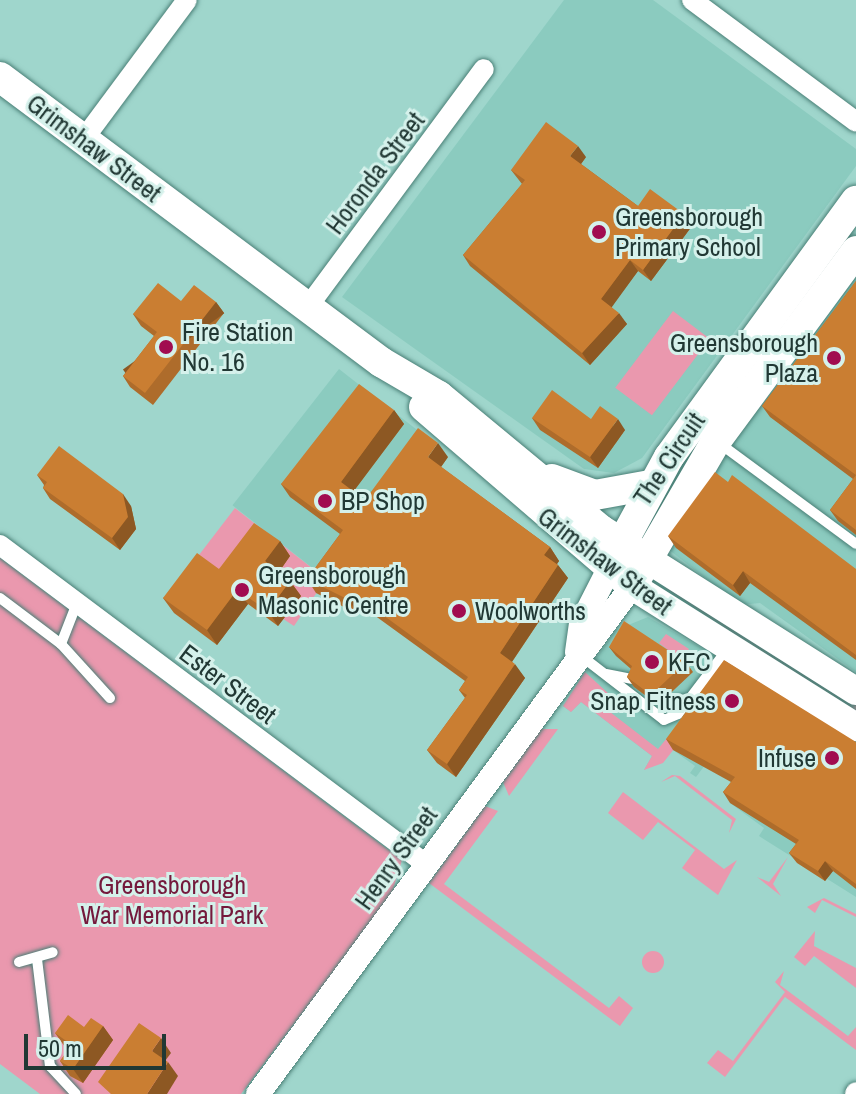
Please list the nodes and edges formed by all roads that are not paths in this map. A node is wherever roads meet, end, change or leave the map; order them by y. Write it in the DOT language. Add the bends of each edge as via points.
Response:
graph roads {
  1 [pos="187,0"];
  2 [pos="692,0"];
  3 [pos="484,69"];
  4 [pos="0,77"];
  5 [pos="856,122"];
  6 [pos="83,140"];
  7 [pos="856,201"];
  8 [pos="856,251"];
  9 [pos="307,308"];
  10 [pos="381,362"];
  11 [pos="716,441"];
  12 [pos="528,469"];
  13 [pos="650,485"];
  14 [pos="856,544"];
  15 [pos="0,545"];
  16 [pos="647,559"];
  17 [pos="620,566"];
  18 [pos="0,598"];
  19 [pos="77,603"];
  20 [pos="61,644"];
  21 [pos="728,648"];
  22 [pos="577,652"];
  23 [pos="606,674"];
  24 [pos="632,679"];
  25 [pos="856,691"];
  26 [pos="110,698"];
  27 [pos="691,698"];
  28 [pos="665,702"];
  29 [pos="856,727"];
  30 [pos="426,864"];
  31 [pos="53,952"];
  32 [pos="37,959"];
  33 [pos="19,962"];
  34 [pos="76,1094"];
  35 [pos="258,1094"];
  1 -- 6 [label="street"];
  2 -- 5 [label="street"];
  3 -- 9 [label="street, Horonda Street"];
  4 -- 6 [label="main road, Grimshaw Street"];
  6 -- 9 [label="main road, Grimshaw Street"];
  7 -- 13 [label="main road, The Circuit"];
  8 -- 11 [label="main road, The Circuit"];
  9 -- 10 [label="main road, Grimshaw Street"];
  10 -- 12 [label="main road, Grimshaw Street" via="439,396"];
  10 -- 17 [label="main road, Grimshaw Street"];
  11 -- 14 [label="lane"];
  11 -- 16 [label="main road, The Circuit"];
  12 -- 13 [label="main road" via="595,495"];
  12 -- 17 [label="main road, Grimshaw Street"];
  13 -- 17 [label="main road, The Circuit"];
  15 -- 19 [label="street, Ester Street"];
  16 -- 17 [label="main road, Grimshaw Street"];
  16 -- 25 [label="main road, Grimshaw Street"];
  17 -- 21 [label="main road, Grimshaw Street"];
  17 -- 22 [label="street, Henry Street" via="601,636"];
  18 -- 20 [label="lane"];
  19 -- 20 [label="lane"];
  19 -- 30 [label="street, Ester Street"];
  20 -- 26 [label="lane"];
  21 -- 27 [label="lane"];
  21 -- 29 [label="main road, Grimshaw Street"];
  22 -- 23 [label="lane"];
  22 -- 30 [label="street, Henry Street"];
  23 -- 24 [label="lane"];
  23 -- 27 [label="lane" via="662,720 675,717"];
  27 -- 28 [label="lane"];
  30 -- 35 [label="street, Henry Street"];
  31 -- 32 [label="lane"];
  32 -- 33 [label="lane"];
  32 -- 34 [label="lane" via="50,1066"];
}
